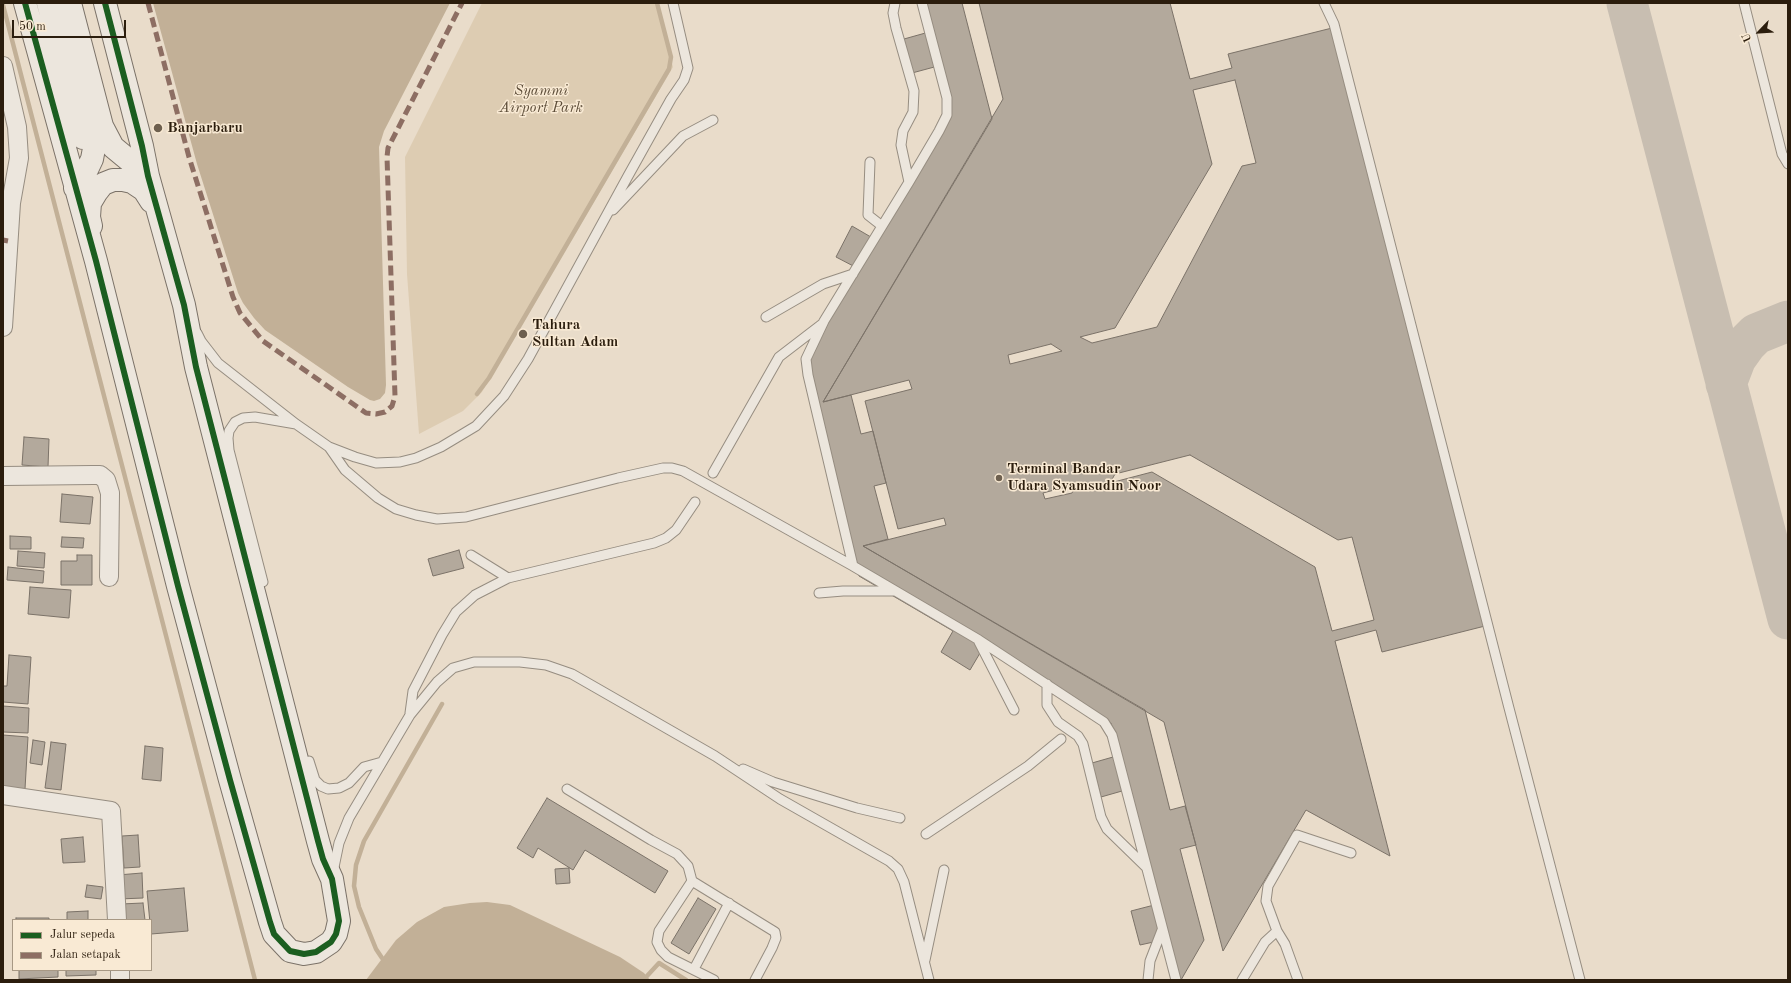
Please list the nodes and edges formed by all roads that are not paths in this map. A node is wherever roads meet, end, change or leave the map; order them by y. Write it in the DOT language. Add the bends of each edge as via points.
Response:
graph roads {
  1 [pos="25,3"];
  2 [pos="36,3"];
  3 [pos="48,3"];
  4 [pos="60,3"];
  5 [pos="70,3"];
  6 [pos="82,3"];
  7 [pos="93,3"];
  8 [pos="105,3"];
  9 [pos="115,3"];
  10 [pos="674,3"];
  11 [pos="895,3"];
  12 [pos="922,3"];
  13 [pos="1324,3"];
  14 [pos="1744,3"];
  15 [pos="3,66"];
  16 [pos="713,120"];
  17 [pos="870,162"];
  18 [pos="1788,164"];
  19 [pos="148,176"];
  20 [pos="909,182"];
  21 [pos="75,188"];
  22 [pos="158,216"];
  23 [pos="606,216"];
  24 [pos="882,226"];
  25 [pos="6,240"];
  26 [pos="96,261"];
  27 [pos="853,274"];
  28 [pos="184,305"];
  29 [pos="766,318"];
  30 [pos="824,321"];
  31 [pos="3,327"];
  32 [pos="296,424"];
  33 [pos="329,447"];
  34 [pos="713,473"];
  35 [pos="3,476"];
  36 [pos="695,502"];
  37 [pos="470,555"];
  38 [pos="854,566"];
  39 [pos="109,577"];
  40 [pos="508,578"];
  41 [pos="896,591"];
  42 [pos="819,593"];
  43 [pos="266,595"];
  44 [pos="978,640"];
  45 [pos="1047,684"];
  46 [pos="1014,710"];
  47 [pos="410,715"];
  48 [pos="1061,739"];
  49 [pos="306,750"];
  50 [pos="715,756"];
  51 [pos="382,762"];
  52 [pos="567,789"];
  53 [pos="3,796"];
  54 [pos="900,818"];
  55 [pos="926,834"];
  56 [pos="1351,852"];
  57 [pos="1146,867"];
  58 [pos="944,870"];
  59 [pos="332,879"];
  60 [pos="692,881"];
  61 [pos="728,903"];
  62 [pos="117,919"];
  63 [pos="1162,930"];
  64 [pos="1277,931"];
  65 [pos="924,963"];
  66 [pos="694,969"];
  67 [pos="714,980"];
  68 [pos="755,980"];
  69 [pos="928,980"];
  70 [pos="1148,980"];
  71 [pos="1176,980"];
  72 [pos="1242,980"];
  73 [pos="1298,980"];
  74 [pos="1580,980"];
  1 -- 21 [label="street"];
  2 -- 21 [label="street" via="71,139 75,158"];
  3 -- 21 [label="street" via="84,144"];
  4 -- 21 [label="street" via="95,143 92,159"];
  5 -- 19 [label="street" via="102,126 113,147"];
  6 -- 19 [label="street" via="113,123 121,142"];
  7 -- 19 [label="street" via="124,119"];
  8 -- 19 [label="street"];
  9 -- 19 [label="street" via="148,133"];
  10 -- 23 [label="lane" via="688,68 684,80"];
  11 -- 20 [label="lane" via="893,13 896,28 914,91 913,112 903,131 901,145"];
  12 -- 20 [label="lane" via="947,98 947,115"];
  13 -- 74 [label="lane" via="1334,24"];
  14 -- 18 [label="lane" via="1782,154"];
  15 -- 25 [label="street" via="17,127 19,158"];
  16 -- 23 [label="lane" via="683,136"];
  17 -- 24 [label="lane" via="868,215"];
  19 -- 22 [label="street"];
  20 -- 24 [label="lane"];
  21 -- 26 [label="street"];
  22 -- 26 [label="street" via="144,190 132,182 113,180 103,184 90,203 89,217"];
  22 -- 28 [label="street"];
  23 -- 33 [label="lane" via="528,359 504,396 476,426 441,447 400,462 376,463"];
  24 -- 27 [label="lane"];
  25 -- 31 [label="street"];
  26 -- 59 [label="street" via="172,564 230,780 274,934 290,951 304,954 316,952 331,942 336,934 339,921"];
  27 -- 29 [label="lane" via="823,284"];
  27 -- 30 [label="lane"];
  28 -- 32 [label="lane" via="201,341 218,363"];
  28 -- 59 [label="street" via="196,367 323,859"];
  30 -- 34 [label="lane" via="779,358"];
  30 -- 38 [label="lane" via="806,359"];
  32 -- 33 [label="lane"];
  32 -- 43 [label="lane" via="255,416 235,422 229,430 229,450"];
  33 -- 38 [label="lane" via="345,470 378,498 396,509 438,519 466,517 618,478 672,468 683,471"];
  35 -- 39 [label="street" via="92,474 100,475 106,480 110,493"];
  36 -- 40 [label="lane" via="676,530 654,543"];
  37 -- 40 [label="lane"];
  38 -- 41 [label="lane"];
  40 -- 47 [label="lane" via="475,595 456,612 412,692"];
  41 -- 42 [label="lane"];
  41 -- 44 [label="lane"];
  44 -- 45 [label="lane"];
  44 -- 46 [label="lane"];
  45 -- 57 [label="lane" via="1047,705 1058,722 1078,736 1083,744 1101,816 1107,828"];
  45 -- 57 [label="lane" via="1094,714 1104,722 1112,735"];
  47 -- 50 [label="lane" via="429,690 454,668 474,662 546,665 572,674"];
  47 -- 51 [label="lane"];
  48 -- 55 [label="lane" via="1028,766"];
  49 -- 51 [label="lane" via="315,780 320,786 328,789 339,788 349,783 364,767"];
  50 -- 54 [label="lane" via="773,782"];
  50 -- 65 [label="lane" via="780,798 889,861 898,869 904,882"];
  51 -- 59 [label="lane" via="349,818 339,843"];
  52 -- 60 [label="lane" via="677,854 688,866"];
  53 -- 62 [label="street" via="111,811"];
  56 -- 64 [label="lane" via="1297,835 1268,886 1266,901"];
  57 -- 63 [label="lane"];
  58 -- 65 [label="lane"];
  60 -- 61 [label="lane"];
  60 -- 66 [label="lane" via="659,932 657,942 668,957"];
  61 -- 66 [label="lane"];
  61 -- 68 [label="lane" via="775,932 776,938 772,948"];
  63 -- 70 [label="lane" via="1150,961"];
  63 -- 71 [label="lane"];
  64 -- 72 [label="lane" via="1266,942"];
  64 -- 73 [label="lane" via="1285,944"];
  65 -- 69 [label="lane"];
  66 -- 67 [label="lane"];
}
